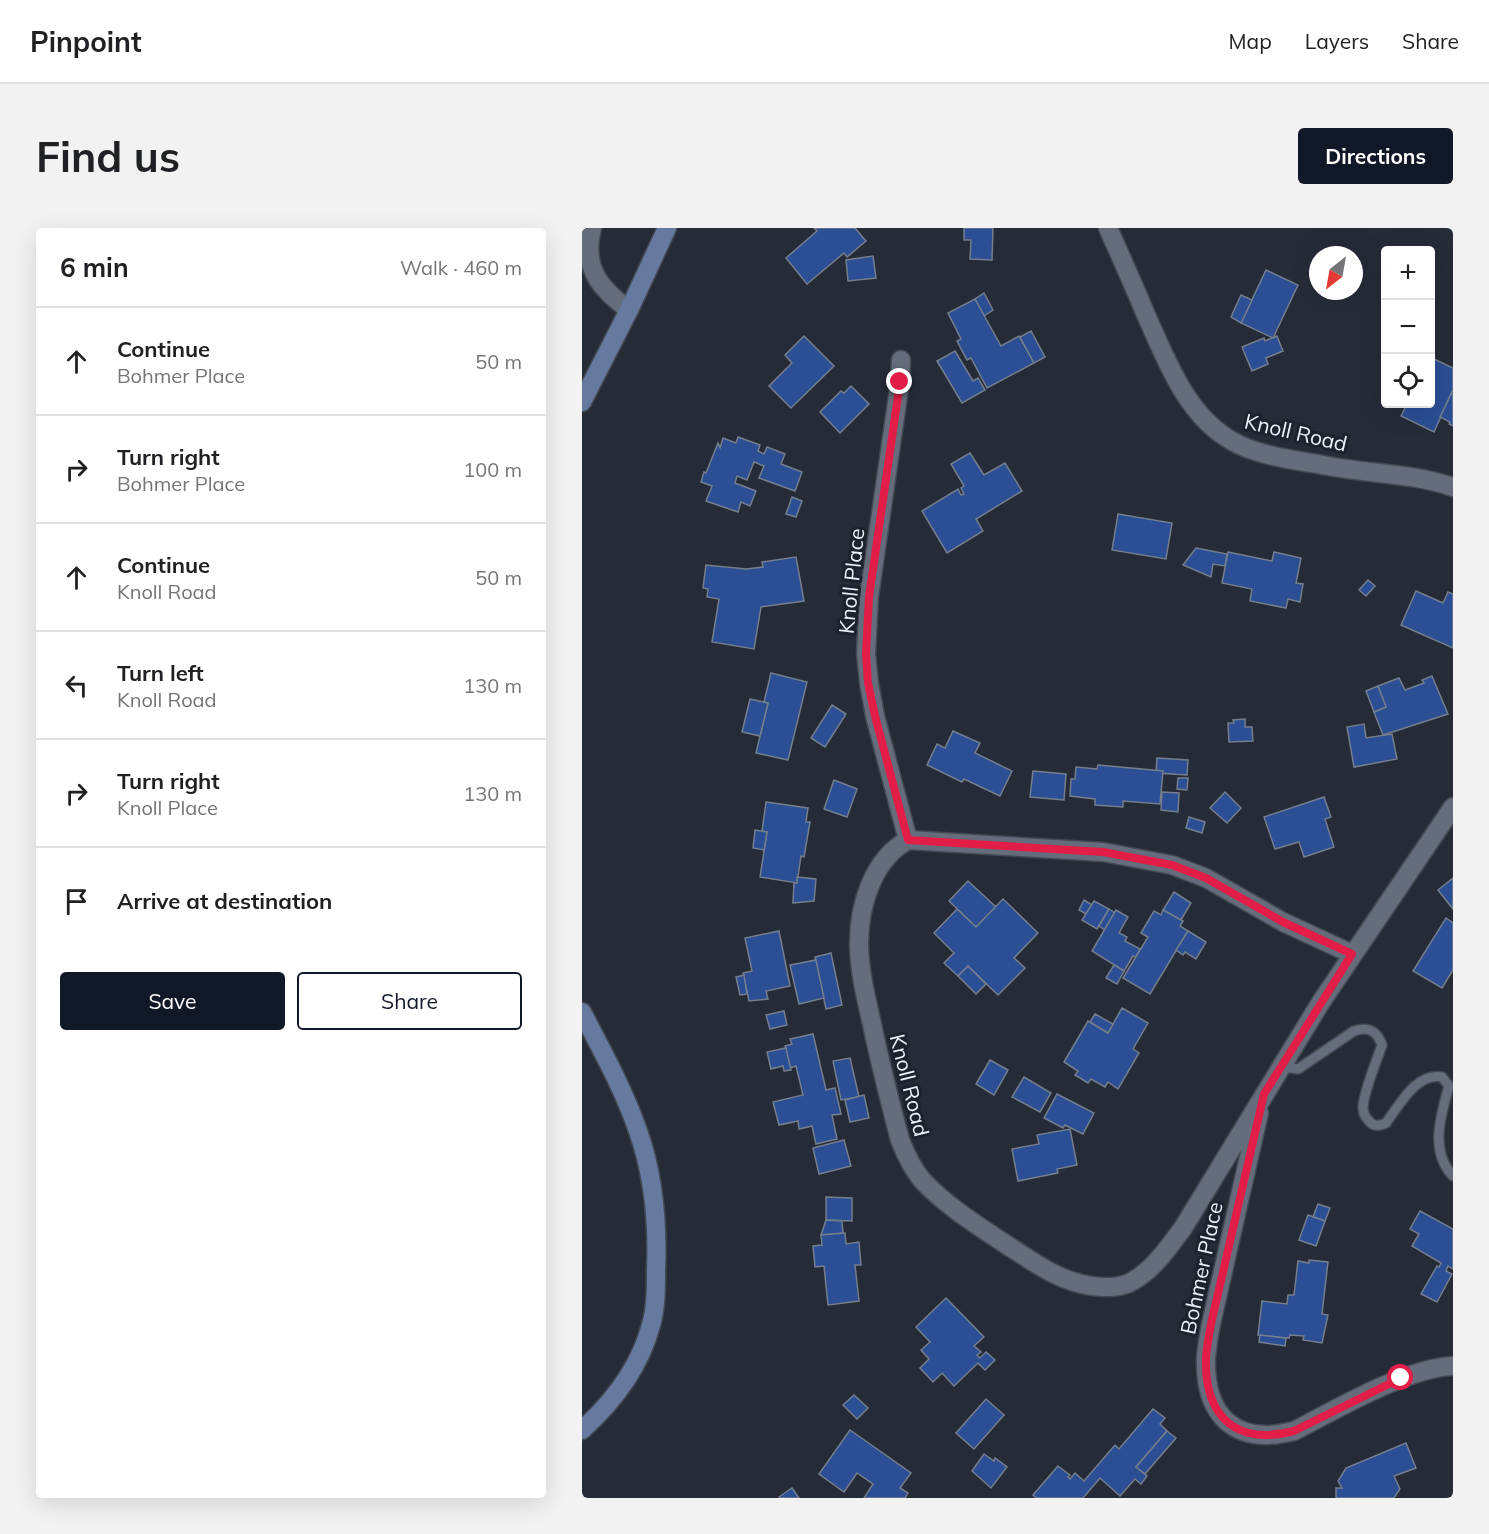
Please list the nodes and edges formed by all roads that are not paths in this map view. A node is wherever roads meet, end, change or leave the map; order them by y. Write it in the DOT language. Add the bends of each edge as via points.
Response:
graph roads {
  1 [pos="592,228"];
  2 [pos="666,228"];
  3 [pos="1108,228"];
  4 [pos="586,272"];
  5 [pos="629,310"];
  6 [pos="901,360"];
  7 [pos="582,402"];
  8 [pos="1453,487"];
  9 [pos="1453,807"];
  10 [pos="908,840"];
  11 [pos="1352,954"];
  12 [pos="582,1012"];
  13 [pos="1281,1067"];
  14 [pos="1264,1094"];
  15 [pos="1453,1176"];
  16 [pos="1453,1366"];
  17 [pos="582,1430"];
  1 -- 4 [label="street"];
  2 -- 5 [label="main road"];
  3 -- 8 [label="street, Knoll Road" via="1172,375 1205,420 1230,440 1284,457 1422,477"];
  4 -- 5 [label="street"];
  5 -- 7 [label="main road"];
  6 -- 10 [label="street, Knoll Place" via="869,597 866,654 875,716"];
  9 -- 11 [label="street, Knoll Road"];
  10 -- 11 [label="street" via="1103,852 1172,865 1206,878 1283,922"];
  10 -- 14 [label="street, Knoll Road" via="895,847 878,870 866,897 859,943 866,997 900,1140 907,1160 939,1197 1066,1280 1091,1286 1128,1284 1146,1272 1183,1228"];
  11 -- 13 [label="street, Knoll Road"];
  12 -- 17 [label="main road" via="638,1130 650,1175 657,1241 656,1294 644,1346 616,1394"];
  13 -- 14 [label="street, Knoll Road"];
  13 -- 15 [label="lane" via="1298,1068 1354,1031 1363,1028 1378,1034 1383,1045 1365,1097 1363,1110 1367,1119 1379,1126 1386,1123 1419,1082 1442,1077 1449,1086 1438,1146"];
  14 -- 16 [label="street, Bohmer Place" via="1211,1324 1206,1357 1213,1405 1226,1421 1244,1432 1277,1435 1294,1431 1401,1378 1435,1367"];
}
